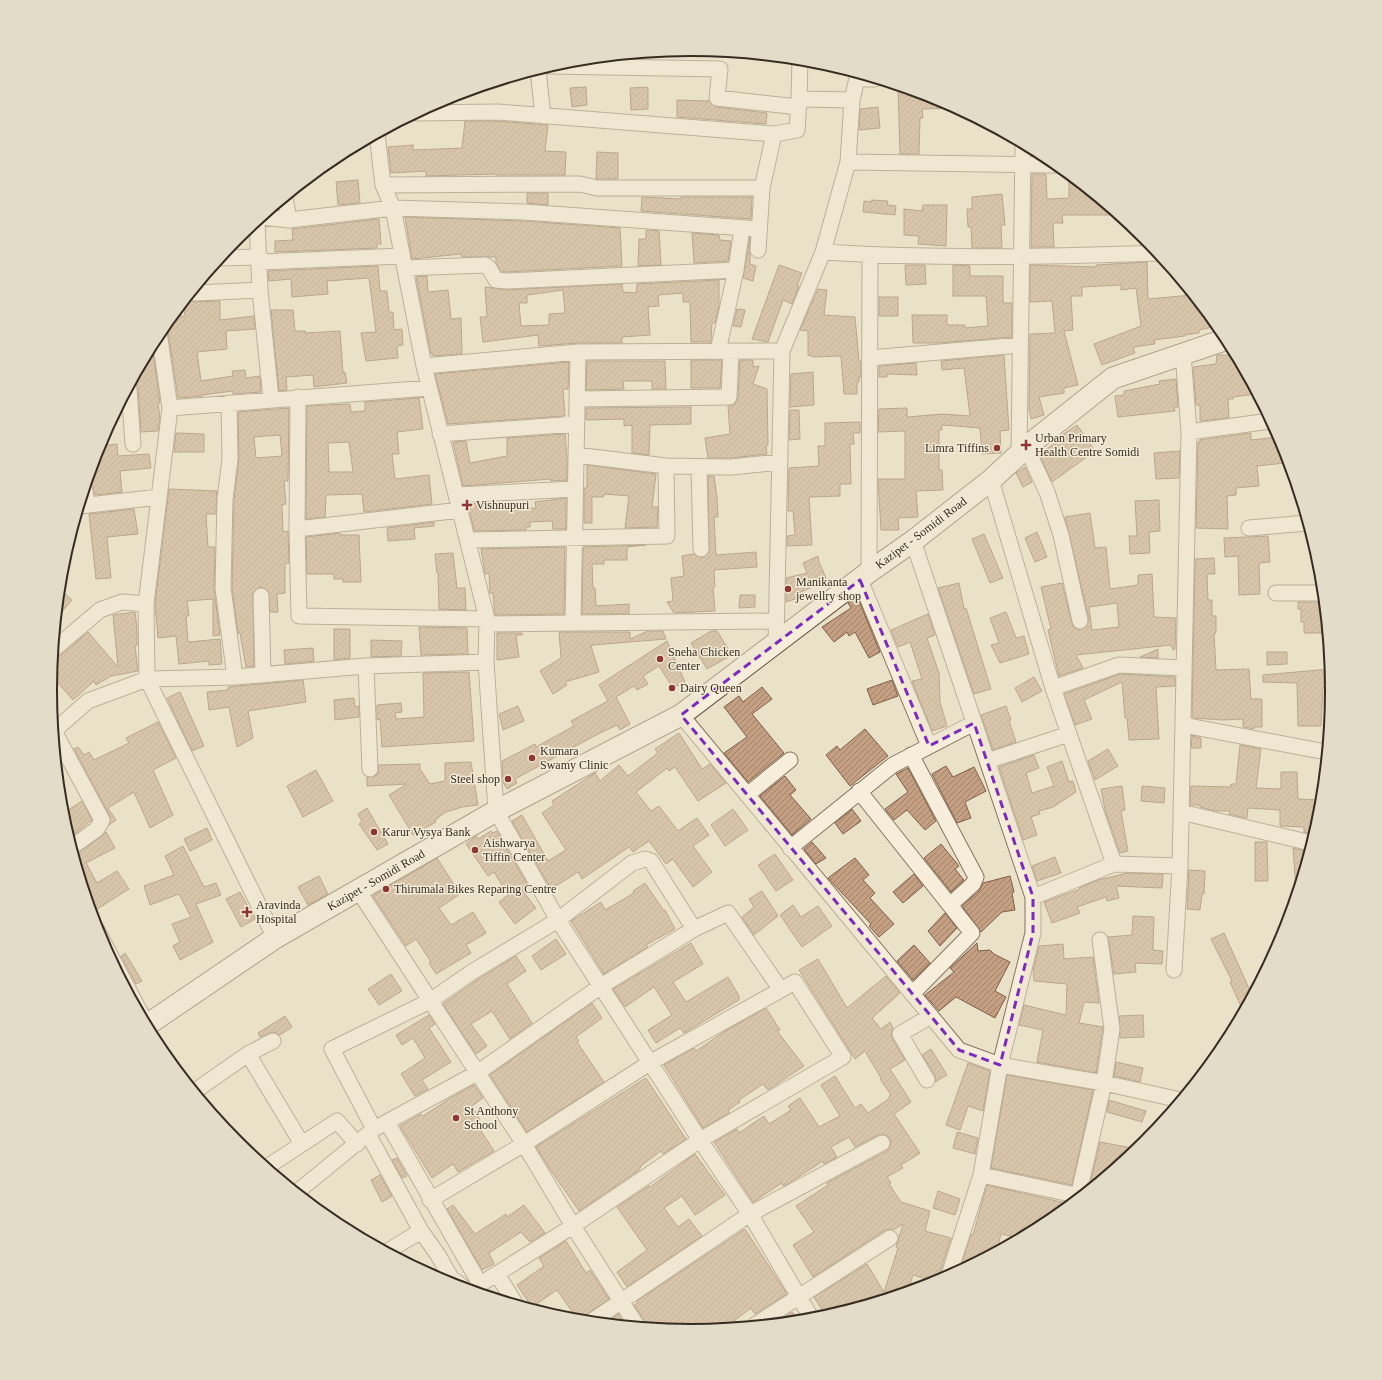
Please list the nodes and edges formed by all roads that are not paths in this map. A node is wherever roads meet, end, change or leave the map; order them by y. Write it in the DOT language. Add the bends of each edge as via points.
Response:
graph roads {
  1 [pos="800,65"];
  2 [pos="577,66"];
  3 [pos="539,75"];
  4 [pos="856,78"];
  5 [pos="852,100"];
  6 [pos="798,103"];
  7 [pos="429,113"];
  8 [pos="543,116"];
  9 [pos="774,134"];
  10 [pos="378,139"];
  11 [pos="1023,150"];
  12 [pos="848,162"];
  13 [pos="1023,165"];
  14 [pos="1046,165"];
  15 [pos="384,185"];
  16 [pos="762,188"];
  17 [pos="287,202"];
  18 [pos="393,208"];
  19 [pos="268,218"];
  20 [pos="289,220"];
  21 [pos="258,228"];
  22 [pos="742,228"];
  23 [pos="759,230"];
  24 [pos="758,250"];
  25 [pos="823,252"];
  26 [pos="1150,253"];
  27 [pos="870,255"];
  28 [pos="227,258"];
  29 [pos="1021,258"];
  30 [pos="260,259"];
  31 [pos="403,262"];
  32 [pos="736,270"];
  33 [pos="260,290"];
  34 [pos="197,293"];
  35 [pos="1220,341"];
  36 [pos="161,343"];
  37 [pos="1020,345"];
  38 [pos="725,351"];
  39 [pos="782,351"];
  40 [pos="578,352"];
  41 [pos="1183,353"];
  42 [pos="870,358"];
  43 [pos="424,366"];
  44 [pos="429,388"];
  45 [pos="130,396"];
  46 [pos="298,398"];
  47 [pos="577,399"];
  48 [pos="271,400"];
  49 [pos="229,403"];
  50 [pos="170,408"];
  51 [pos="1265,422"];
  52 [pos="576,424"];
  53 [pos="1189,432"];
  54 [pos="440,434"];
  55 [pos="133,444"];
  56 [pos="1022,451"];
  57 [pos="576,455"];
  58 [pos="780,462"];
  59 [pos="666,466"];
  60 [pos="699,467"];
  61 [pos="991,480"];
  62 [pos="575,489"];
  63 [pos="159,497"];
  64 [pos="458,502"];
  65 [pos="85,506"];
  66 [pos="1302,523"];
  67 [pos="1249,528"];
  68 [pos="297,529"];
  69 [pos="574,538"];
  70 [pos="468,540"];
  71 [pos="913,541"];
  72 [pos="701,549"];
  73 [pos="864,576"];
  74 [pos="1317,592"];
  75 [pos="1276,593"];
  76 [pos="260,596"];
  77 [pos="146,604"];
  78 [pos="776,621"];
  79 [pos="1080,621"];
  80 [pos="487,622"];
  81 [pos="573,622"];
  82 [pos="776,644"];
  83 [pos="58,645"];
  84 [pos="486,662"];
  85 [pos="366,666"];
  86 [pos="1184,668"];
  87 [pos="263,675"];
  88 [pos="235,678"];
  89 [pos="147,679"];
  90 [pos="1053,688"];
  91 [pos="681,715"];
  92 [pos="974,722"];
  93 [pos="1183,725"];
  94 [pos="58,728"];
  95 [pos="1069,734"];
  96 [pos="59,740"];
  97 [pos="929,746"];
  98 [pos="1322,751"];
  99 [pos="911,756"];
  100 [pos="790,760"];
  101 [pos="987,761"];
  102 [pos="370,769"];
  103 [pos="859,791"];
  104 [pos="747,795"];
  105 [pos="496,811"];
  106 [pos="1181,812"];
  107 [pos="1306,842"];
  108 [pos="76,844"];
  109 [pos="790,848"];
  110 [pos="1114,864"];
  111 [pos="1180,866"];
  112 [pos="358,890"];
  113 [pos="1033,897"];
  114 [pos="950,905"];
  115 [pos="558,920"];
  116 [pos="694,929"];
  117 [pos="275,938"];
  118 [pos="1100,940"];
  119 [pos="1174,970"];
  120 [pos="602,986"];
  121 [pos="781,990"];
  122 [pos="912,994"];
  123 [pos="430,1001"];
  124 [pos="931,1016"];
  125 [pos="151,1022"];
  126 [pos="273,1040"];
  127 [pos="248,1054"];
  128 [pos="651,1062"];
  129 [pos="1000,1065"];
  130 [pos="477,1073"];
  131 [pos="927,1080"];
  132 [pos="1104,1083"];
  133 [pos="198,1089"];
  134 [pos="1176,1099"];
  135 [pos="377,1128"];
  136 [pos="700,1140"];
  137 [pos="882,1143"];
  138 [pos="302,1144"];
  139 [pos="357,1144"];
  140 [pos="524,1144"];
  141 [pos="271,1165"];
  142 [pos="981,1175"];
  143 [pos="300,1189"];
  144 [pos="1081,1190"];
  145 [pos="1073,1196"];
  146 [pos="430,1200"];
  147 [pos="750,1214"];
  148 [pos="573,1226"];
  149 [pos="421,1231"];
  150 [pos="890,1238"];
  151 [pos="392,1249"];
  152 [pos="952,1268"];
  153 [pos="497,1274"];
  154 [pos="450,1277"];
  155 [pos="475,1286"];
  156 [pos="477,1286"];
  157 [pos="799,1296"];
  158 [pos="511,1297"];
  159 [pos="622,1302"];
  160 [pos="809,1313"];
  161 [pos="598,1317"];
  162 [pos="763,1320"];
  163 [pos="634,1321"];
  1 -- 6 [label="street"];
  2 -- 6 [label="street" via="720,68 717,98"];
  3 -- 8 [label="street"];
  4 -- 5 [label="street"];
  5 -- 6 [label="street"];
  5 -- 12 [label="street"];
  6 -- 9 [label="street" via="797,130"];
  7 -- 8 [label="street" via="498,112"];
  8 -- 9 [label="street"];
  9 -- 16 [label="street"];
  10 -- 15 [label="street"];
  11 -- 13 [label="street"];
  12 -- 13 [label="street"];
  12 -- 25 [label="street"];
  13 -- 14 [label="street"];
  13 -- 29 [label="street"];
  15 -- 16 [label="street" via="580,184 598,188"];
  15 -- 18 [label="street"];
  16 -- 23 [label="street"];
  17 -- 20 [label="street"];
  18 -- 20 [label="street"];
  18 -- 22 [label="street" via="524,212"];
  18 -- 31 [label="street"];
  19 -- 20 [label="street"];
  21 -- 30 [label="street"];
  22 -- 23 [label="street"];
  22 -- 32 [label="street"];
  23 -- 24 [label="street"];
  25 -- 27 [label="street"];
  25 -- 39 [label="street"];
  26 -- 29 [label="street"];
  27 -- 29 [label="street"];
  27 -- 42 [label="street"];
  28 -- 30 [label="street"];
  29 -- 37 [label="street"];
  30 -- 31 [label="street"];
  30 -- 33 [label="street"];
  31 -- 32 [label="street" via="485,265 490,268 496,280 506,281"];
  31 -- 43 [label="street"];
  32 -- 38 [label="street"];
  33 -- 34 [label="street"];
  33 -- 48 [label="street"];
  35 -- 41 [label="street, Kazipet - Somidi Road"];
  36 -- 50 [label="street"];
  37 -- 42 [label="street"];
  37 -- 56 [label="street"];
  38 -- 39 [label="street"];
  38 -- 40 [label="street"];
  38 -- 47 [label="street" via="729,397"];
  39 -- 58 [label="street"];
  40 -- 43 [label="street"];
  40 -- 47 [label="street"];
  41 -- 53 [label="street"];
  41 -- 56 [label="street, Kazipet - Somidi Road" via="1113,378"];
  42 -- 73 [label="street"];
  43 -- 44 [label="street"];
  44 -- 46 [label="street"];
  44 -- 54 [label="street"];
  45 -- 55 [label="street"];
  46 -- 48 [label="street"];
  46 -- 68 [label="street"];
  47 -- 52 [label="street"];
  48 -- 49 [label="street"];
  49 -- 50 [label="street"];
  49 -- 88 [label="street" via="230,458 225,499 223,588"];
  50 -- 63 [label="street"];
  51 -- 53 [label="street"];
  52 -- 54 [label="street"];
  52 -- 57 [label="street"];
  53 -- 86 [label="street"];
  54 -- 64 [label="street"];
  56 -- 61 [label="street, Kazipet - Somidi Road"];
  56 -- 79 [label="street" via="1047,492 1061,535"];
  57 -- 59 [label="street"];
  57 -- 62 [label="street"];
  58 -- 60 [label="street" via="731,468"];
  58 -- 78 [label="street"];
  59 -- 60 [label="street"];
  59 -- 69 [label="street" via="666,536"];
  60 -- 72 [label="street"];
  61 -- 71 [label="street, Kazipet - Somidi Road"];
  61 -- 90 [label="street"];
  62 -- 64 [label="street"];
  62 -- 69 [label="street"];
  63 -- 65 [label="street"];
  63 -- 77 [label="street"];
  64 -- 68 [label="street"];
  64 -- 70 [label="street"];
  66 -- 67 [label="street"];
  68 -- 80 [label="street" via="299,616"];
  69 -- 70 [label="street"];
  69 -- 81 [label="street"];
  70 -- 80 [label="street"];
  71 -- 73 [label="street, Kazipet - Somidi Road"];
  71 -- 92 [label="street"];
  73 -- 82 [label="street, Kazipet - Somidi Road"];
  73 -- 97 [label="street"];
  74 -- 75 [label="street"];
  76 -- 87 [label="street"];
  77 -- 83 [label="street" via="122,602 100,610"];
  77 -- 89 [label="street"];
  78 -- 81 [label="street"];
  78 -- 82 [label="street"];
  80 -- 81 [label="street"];
  80 -- 84 [label="street"];
  82 -- 91 [label="street, Kazipet - Somidi Road"];
  84 -- 85 [label="street"];
  84 -- 105 [label="street"];
  85 -- 87 [label="street"];
  85 -- 102 [label="street"];
  86 -- 90 [label="street" via="1119,665"];
  86 -- 93 [label="street"];
  87 -- 88 [label="street"];
  88 -- 89 [label="street"];
  89 -- 94 [label="street" via="88,701"];
  89 -- 117 [label="street"];
  90 -- 95 [label="street"];
  91 -- 104 [label="street"];
  91 -- 105 [label="street, Kazipet - Somidi Road"];
  92 -- 97 [label="street"];
  92 -- 101 [label="street"];
  93 -- 98 [label="street"];
  93 -- 106 [label="street"];
  95 -- 101 [label="street"];
  95 -- 110 [label="street"];
  96 -- 108 [label="street" via="102,820 97,829"];
  97 -- 99 [label="street"];
  99 -- 103 [label="street" via="893,765"];
  99 -- 114 [label="street" via="976,877 973,884"];
  100 -- 104 [label="street"];
  101 -- 113 [label="street"];
  103 -- 109 [label="street"];
  103 -- 114 [label="street"];
  104 -- 109 [label="street"];
  105 -- 112 [label="street, Kazipet - Somidi Road"];
  105 -- 115 [label="street"];
  106 -- 107 [label="street"];
  106 -- 111 [label="street"];
  109 -- 122 [label="street"];
  110 -- 111 [label="street"];
  110 -- 113 [label="street"];
  111 -- 119 [label="street"];
  112 -- 117 [label="street, Kazipet - Somidi Road"];
  112 -- 123 [label="street"];
  113 -- 129 [label="street" via="1033,934"];
  114 -- 122 [label="street" via="972,933"];
  115 -- 116 [label="street" via="632,863 645,859 651,861"];
  115 -- 120 [label="street"];
  115 -- 123 [label="street" via="472,972"];
  116 -- 120 [label="street"];
  116 -- 121 [label="street" via="728,913"];
  117 -- 125 [label="street, Kazipet - Somidi Road"];
  118 -- 132 [label="street" via="1112,1029"];
  120 -- 128 [label="street"];
  120 -- 130 [label="street"];
  121 -- 128 [label="street"];
  121 -- 136 [label="street" via="795,982 843,1057"];
  122 -- 124 [label="street"];
  123 -- 130 [label="street"];
  123 -- 135 [label="street" via="332,1049"];
  124 -- 129 [label="street" via="959,1050"];
  124 -- 131 [label="street" via="900,1034"];
  126 -- 127 [label="street"];
  127 -- 133 [label="street"];
  127 -- 138 [label="street"];
  128 -- 136 [label="street"];
  128 -- 140 [label="street"];
  129 -- 132 [label="street"];
  129 -- 142 [label="street"];
  130 -- 135 [label="street"];
  130 -- 140 [label="street"];
  132 -- 134 [label="street"];
  132 -- 144 [label="street"];
  135 -- 139 [label="street"];
  135 -- 146 [label="street"];
  135 -- 149 [label="street"];
  136 -- 147 [label="street"];
  136 -- 148 [label="street"];
  137 -- 147 [label="street"];
  138 -- 139 [label="street" via="337,1121"];
  138 -- 141 [label="street"];
  139 -- 143 [label="street"];
  140 -- 146 [label="street"];
  140 -- 148 [label="street"];
  142 -- 145 [label="street"];
  142 -- 152 [label="street"];
  146 -- 155 [label="street"];
  147 -- 157 [label="street"];
  147 -- 159 [label="street"];
  148 -- 153 [label="street"];
  148 -- 159 [label="street"];
  149 -- 151 [label="street"];
  149 -- 154 [label="street"];
  150 -- 157 [label="street"];
  153 -- 156 [label="street"];
  153 -- 158 [label="street"];
  157 -- 160 [label="street"];
  157 -- 162 [label="street"];
  159 -- 161 [label="street"];
  159 -- 163 [label="street"];
}
